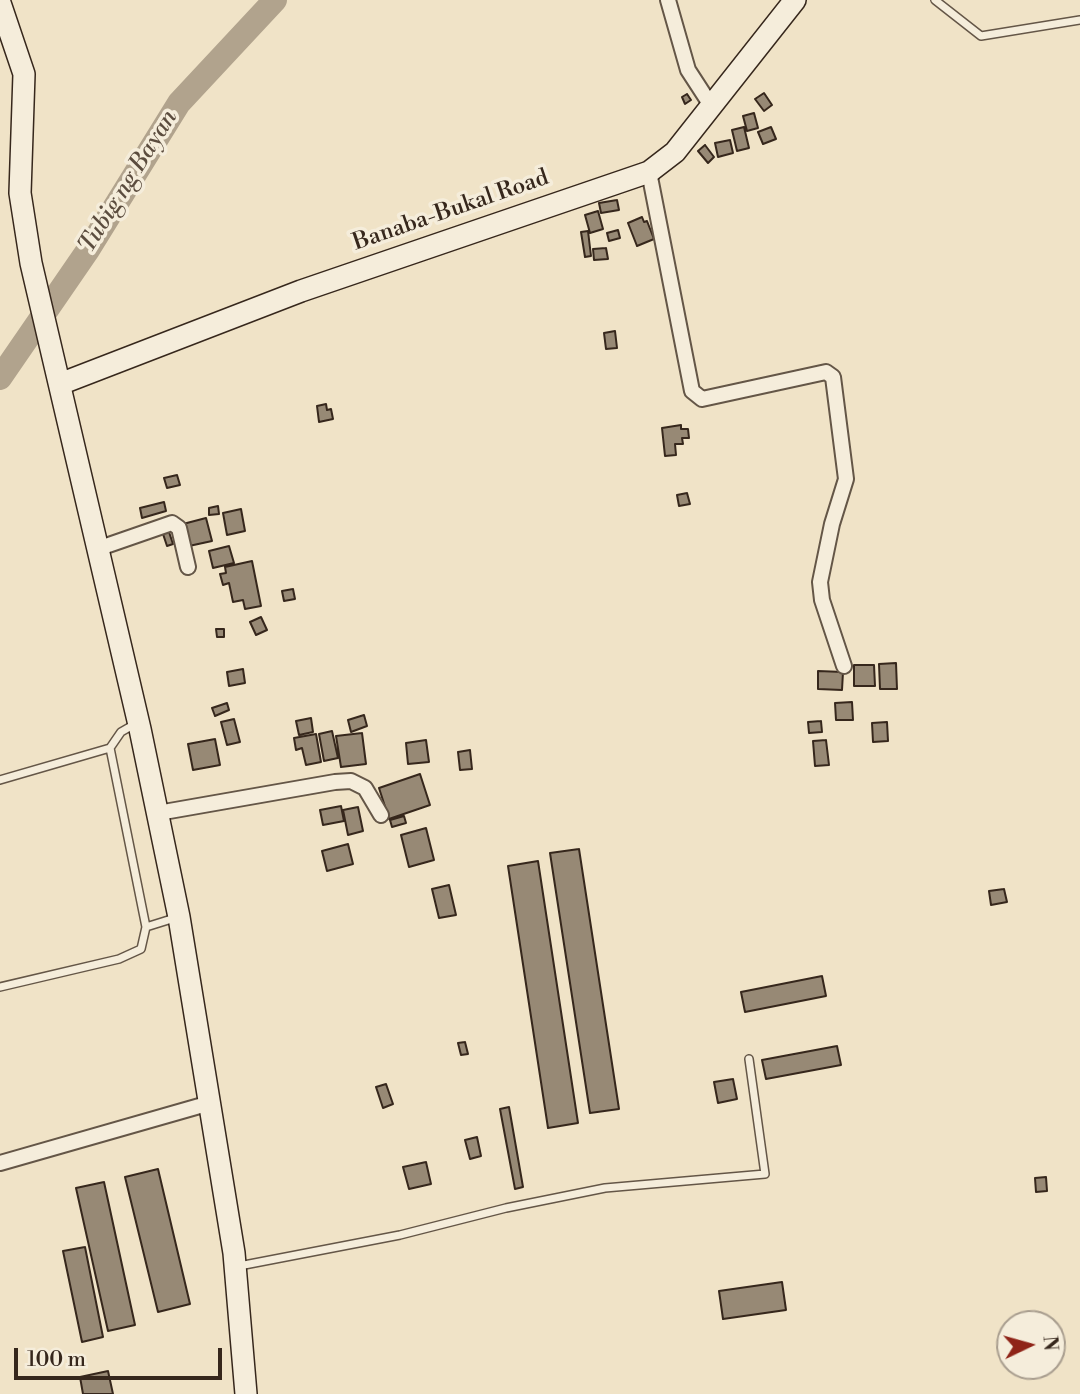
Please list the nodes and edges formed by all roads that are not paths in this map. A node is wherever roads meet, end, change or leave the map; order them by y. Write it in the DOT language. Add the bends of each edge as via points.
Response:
graph roads {
  1 [pos="668,0"];
  2 [pos="795,0"];
  3 [pos="935,0"];
  4 [pos="0,3"];
  5 [pos="1080,20"];
  6 [pos="712,107"];
  7 [pos="649,172"];
  8 [pos="60,384"];
  9 [pos="97,549"];
  10 [pos="188,567"];
  11 [pos="844,666"];
  12 [pos="138,722"];
  13 [pos="110,748"];
  14 [pos="0,779"];
  15 [pos="158,813"];
  16 [pos="381,815"];
  17 [pos="179,916"];
  18 [pos="146,927"];
  19 [pos="0,986"];
  20 [pos="749,1059"];
  21 [pos="210,1103"];
  22 [pos="0,1163"];
  23 [pos="235,1266"];
  24 [pos="246,1394"];
  1 -- 6 [label="street" via="688,70"];
  2 -- 6 [label="main road, Banaba-Bukal Road"];
  3 -- 5 [label="lane" via="981,36"];
  4 -- 8 [label="main road" via="24,74 20,192 31,263"];
  6 -- 7 [label="main road, Banaba-Bukal Road" via="675,152"];
  7 -- 8 [label="main road, Banaba-Bukal Road" via="301,290"];
  7 -- 11 [label="street" via="692,391 702,399 826,372 833,377 846,479 820,582"];
  8 -- 9 [label="main road"];
  9 -- 10 [label="street" via="172,523 179,528"];
  9 -- 12 [label="main road"];
  12 -- 13 [label="lane" via="121,732"];
  12 -- 15 [label="main road"];
  13 -- 14 [label="lane"];
  13 -- 18 [label="lane"];
  15 -- 16 [label="street" via="351,781 365,788"];
  15 -- 17 [label="main road"];
  17 -- 18 [label="lane"];
  17 -- 21 [label="main road"];
  18 -- 19 [label="lane" via="141,949 119,959"];
  20 -- 23 [label="lane" via="765,1174 605,1188 400,1235"];
  21 -- 22 [label="street"];
  21 -- 23 [label="main road"];
  23 -- 24 [label="main road"];
}
